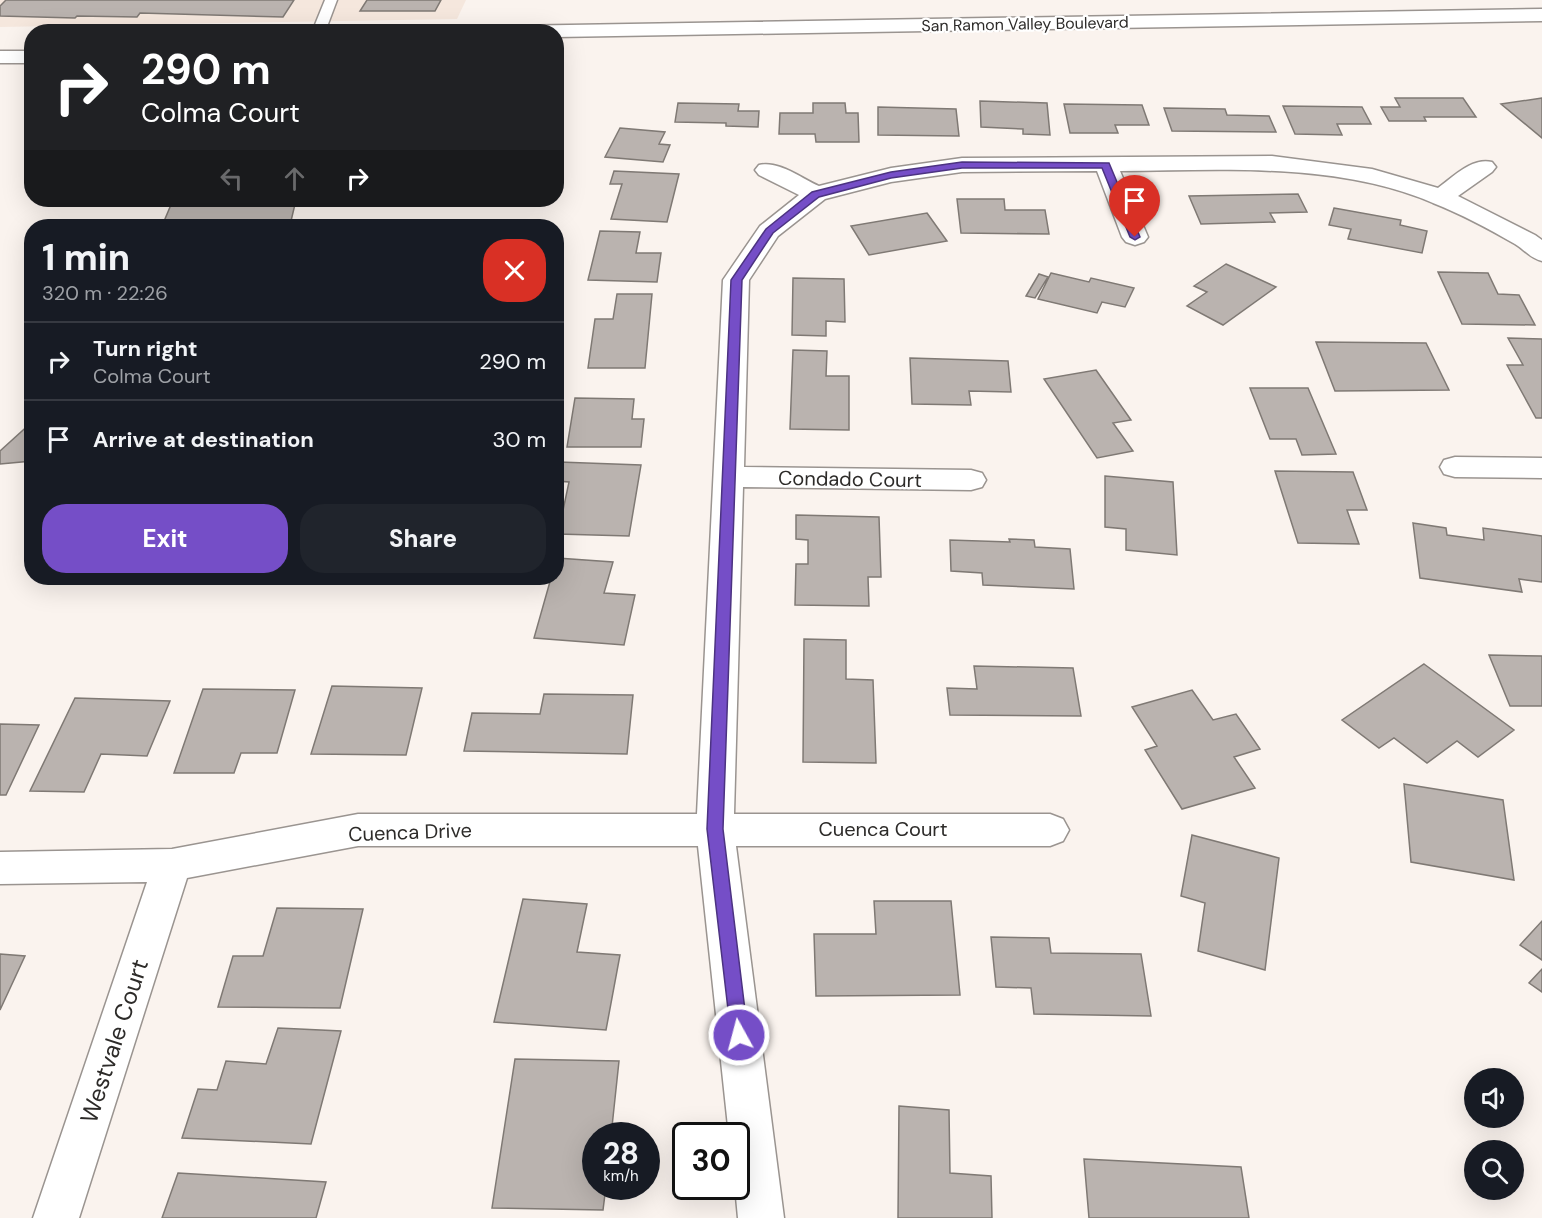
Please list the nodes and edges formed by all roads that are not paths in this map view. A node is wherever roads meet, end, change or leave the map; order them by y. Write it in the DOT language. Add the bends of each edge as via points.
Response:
graph roads {
  1 [pos="330,0"];
  2 [pos="1542,15"];
  3 [pos="321,24"];
  4 [pos="564,31"];
  5 [pos="1542,32"];
  6 [pos="1090,42"];
  7 [pos="710,49"];
  8 [pos="564,50"];
  9 [pos="0,57"];
  10 [pos="24,57"];
  11 [pos="1106,165"];
  12 [pos="1484,167"];
  13 [pos="767,170"];
  14 [pos="816,194"];
  15 [pos="1441,197"];
  16 [pos="1135,237"];
  17 [pos="1542,253"];
  18 [pos="1455,467"];
  19 [pos="1542,468"];
  20 [pos="728,477"];
  21 [pos="970,480"];
  22 [pos="715,829"];
  23 [pos="1050,830"];
  24 [pos="172,865"];
  25 [pos="0,868"];
  26 [pos="56,1218"];
  27 [pos="761,1218"];
  1 -- 3 [label="lane"];
  2 -- 4 [label="street, San Ramon Valley Boulevard"];
  5 -- 6 [label="street, San Ramon Valley Boulevard"];
  7 -- 8 [label="street"];
  9 -- 10 [label="street"];
  11 -- 14 [label="street" via="962,165 891,175"];
  11 -- 15 [label="street" via="1272,163 1372,176"];
  11 -- 16 [label="street"];
  12 -- 15 [label="street"];
  13 -- 14 [label="street"];
  14 -- 20 [label="street" via="769,231 736,280"];
  15 -- 17 [label="street" via="1526,240"];
  18 -- 19 [label="street"];
  20 -- 21 [label="street, Condado Court"];
  20 -- 22 [label="street"];
  22 -- 23 [label="street, Cuenca Court"];
  22 -- 24 [label="street, Cuenca Drive" via="358,830"];
  22 -- 27 [label="street"];
  24 -- 25 [label="street, Cuenca Drive"];
  24 -- 26 [label="street, Westvale Court"];
}
